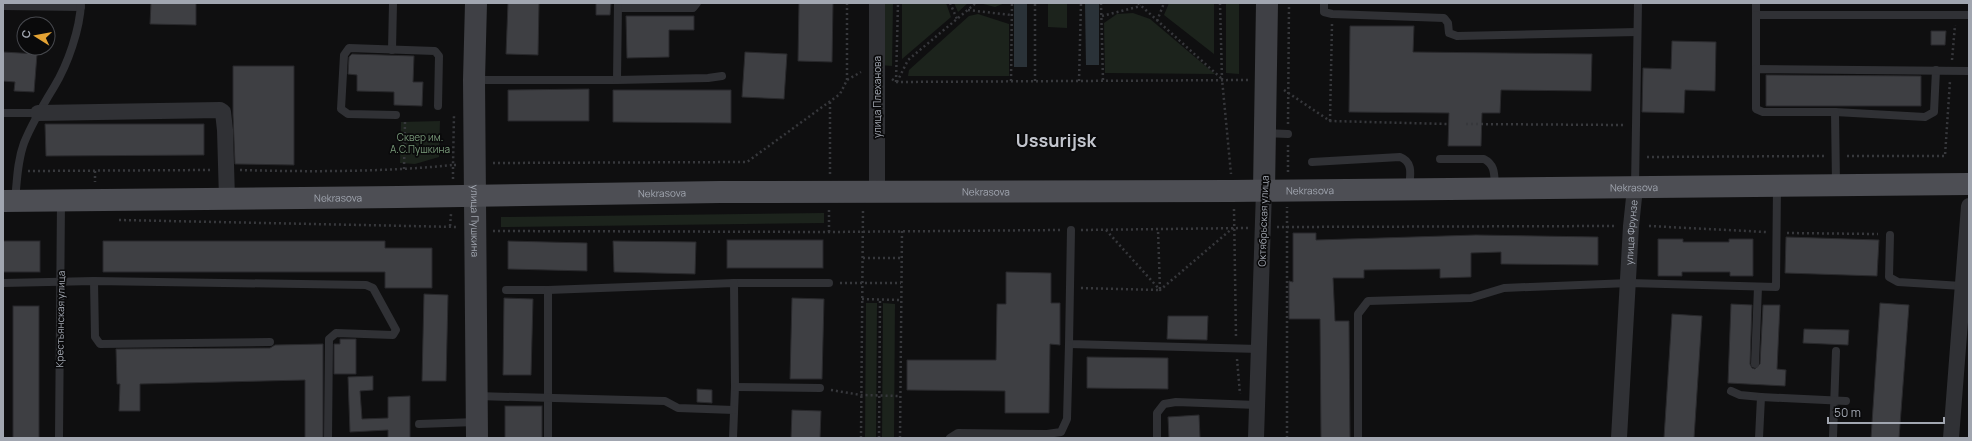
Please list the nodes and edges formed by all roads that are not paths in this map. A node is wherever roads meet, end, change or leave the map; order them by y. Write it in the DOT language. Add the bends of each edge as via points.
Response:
graph roads {
  1 [pos="393,3"];
  2 [pos="476,3"];
  3 [pos="697,3"];
  4 [pos="878,3"];
  5 [pos="1267,3"];
  6 [pos="1324,3"];
  7 [pos="1638,3"];
  8 [pos="1756,3"];
  9 [pos="81,5"];
  10 [pos="618,5"];
  11 [pos="3,6"];
  12 [pos="1756,15"];
  13 [pos="1969,15"];
  14 [pos="1637,32"];
  15 [pos="392,50"];
  16 [pos="1756,69"];
  17 [pos="1936,70"];
  18 [pos="1969,71"];
  19 [pos="722,76"];
  20 [pos="474,80"];
  21 [pos="618,80"];
  22 [pos="438,106"];
  23 [pos="1835,112"];
  24 [pos="3,113"];
  25 [pos="38,113"];
  26 [pos="396,115"];
  27 [pos="1265,133"];
  28 [pos="1288,134"];
  29 [pos="1440,159"];
  30 [pos="1312,162"];
  31 [pos="1969,184"];
  32 [pos="1836,185"];
  33 [pos="1778,186"];
  34 [pos="1495,188"];
  35 [pos="1635,188"];
  36 [pos="1409,189"];
  37 [pos="1264,190"];
  38 [pos="877,191"];
  39 [pos="475,196"];
  40 [pos="227,199"];
  41 [pos="9,201"];
  42 [pos="61,201"];
  43 [pos="1969,206"];
  44 [pos="1071,230"];
  45 [pos="1890,235"];
  46 [pos="1966,262"];
  47 [pos="94,281"];
  48 [pos="60,282"];
  49 [pos="829,282"];
  50 [pos="3,283"];
  51 [pos="734,283"];
  52 [pos="1629,283"];
  53 [pos="1962,286"];
  54 [pos="1758,287"];
  55 [pos="506,290"];
  56 [pos="548,290"];
  57 [pos="270,342"];
  58 [pos="1069,344"];
  59 [pos="1259,349"];
  60 [pos="1836,351"];
  61 [pos="1755,364"];
  62 [pos="735,387"];
  63 [pos="820,388"];
  64 [pos="1731,391"];
  65 [pos="476,396"];
  66 [pos="1761,397"];
  67 [pos="548,399"];
  68 [pos="1834,400"];
  69 [pos="1846,401"];
  70 [pos="1257,405"];
  71 [pos="734,410"];
  72 [pos="419,424"];
  73 [pos="477,430"];
  74 [pos="1833,437"];
  75 [pos="59,438"];
  76 [pos="328,438"];
  77 [pos="548,438"];
  78 [pos="733,438"];
  79 [pos="950,438"];
  80 [pos="1157,438"];
  81 [pos="1256,438"];
  82 [pos="1358,438"];
  83 [pos="1619,438"];
  84 [pos="1759,438"];
  85 [pos="1951,438"];
  1 -- 15 [label="lane"];
  2 -- 20 [label="main road, улица Пушкина"];
  3 -- 10 [label="lane" via="693,8"];
  4 -- 38 [label="street, улица Плеханова"];
  5 -- 27 [label="main road, Октябрьская улица"];
  6 -- 14 [label="lane" via="1324,12 1332,14 1444,18 1448,23 1449,33 1457,36"];
  7 -- 14 [label="lane, улица Фрунзе"];
  8 -- 12 [label="lane"];
  9 -- 11 [label="lane"];
  9 -- 25 [label="lane" via="71,51 55,86"];
  10 -- 21 [label="lane"];
  12 -- 13 [label="lane"];
  12 -- 16 [label="lane"];
  14 -- 35 [label="lane, улица Фрунзе"];
  15 -- 22 [label="lane" via="435,51 439,56"];
  15 -- 26 [label="lane" via="349,48 344,56 341,109 348,114"];
  16 -- 17 [label="lane"];
  16 -- 23 [label="lane" via="1756,109 1763,112"];
  17 -- 18 [label="lane"];
  17 -- 23 [label="lane" via="1934,112 1925,117"];
  19 -- 21 [label="lane"];
  20 -- 21 [label="lane"];
  20 -- 39 [label="main road, улица Пушкина"];
  23 -- 32 [label="lane"];
  24 -- 25 [label="lane"];
  25 -- 40 [label="street" via="220,110 225,119"];
  25 -- 41 [label="lane" via="24,144"];
  27 -- 28 [label="lane"];
  27 -- 37 [label="main road, Октябрьская улица"];
  29 -- 34 [label="lane" via="1490,162 1494,169"];
  30 -- 36 [label="lane" via="1406,159 1410,164"];
  31 -- 32 [label="main road, Nekrasova"];
  32 -- 33 [label="main road, Nekrasova"];
  33 -- 35 [label="main road, Nekrasova"];
  33 -- 54 [label="lane" via="1776,287"];
  34 -- 35 [label="main road, Nekrasova"];
  34 -- 36 [label="main road, Nekrasova"];
  35 -- 52 [label="street, улица Фрунзе"];
  36 -- 37 [label="main road, Nekrasova"];
  37 -- 38 [label="main road, Nekrasova"];
  37 -- 59 [label="street, Октябрьская улица"];
  38 -- 39 [label="main road, Nekrasova"];
  39 -- 40 [label="main road, Nekrasova"];
  39 -- 65 [label="main road, улица Пушкина" via="484,230"];
  40 -- 42 [label="main road, Nekrasova"];
  41 -- 42 [label="main road, Nekrasova"];
  42 -- 48 [label="lane, Крестьянская улица"];
  43 -- 46 [label="street"];
  44 -- 58 [label="lane"];
  45 -- 53 [label="lane" via="1889,277 1898,282"];
  46 -- 53 [label="street"];
  47 -- 48 [label="lane"];
  47 -- 57 [label="lane" via="95,337 100,344"];
  47 -- 76 [label="lane" via="366,285 373,288 396,330 393,335 336,333 329,339"];
  48 -- 50 [label="lane"];
  48 -- 75 [label="lane, Крестьянская улица"];
  49 -- 51 [label="lane"];
  51 -- 56 [label="lane"];
  51 -- 62 [label="lane"];
  52 -- 54 [label="lane"];
  52 -- 82 [label="lane" via="1504,288 1471,298 1368,301 1358,314"];
  52 -- 83 [label="street, улица Фрунзе"];
  53 -- 85 [label="street"];
  54 -- 61 [label="lane"];
  55 -- 56 [label="lane"];
  56 -- 67 [label="lane"];
  58 -- 59 [label="lane"];
  58 -- 79 [label="lane" via="1067,419 1061,432 958,433"];
  59 -- 70 [label="street, Октябрьская улица"];
  60 -- 68 [label="lane"];
  62 -- 63 [label="lane"];
  62 -- 71 [label="lane"];
  64 -- 66 [label="lane" via="1740,395"];
  65 -- 67 [label="lane"];
  65 -- 73 [label="main road, улица Пушкина"];
  66 -- 68 [label="lane"];
  66 -- 84 [label="lane"];
  67 -- 71 [label="lane" via="665,401 678,408"];
  67 -- 77 [label="lane"];
  68 -- 69 [label="lane"];
  68 -- 74 [label="lane"];
  70 -- 80 [label="lane" via="1176,402 1164,404 1157,413"];
  70 -- 81 [label="street, Октябрьская улица"];
  71 -- 78 [label="lane"];
  72 -- 73 [label="lane"];
}
